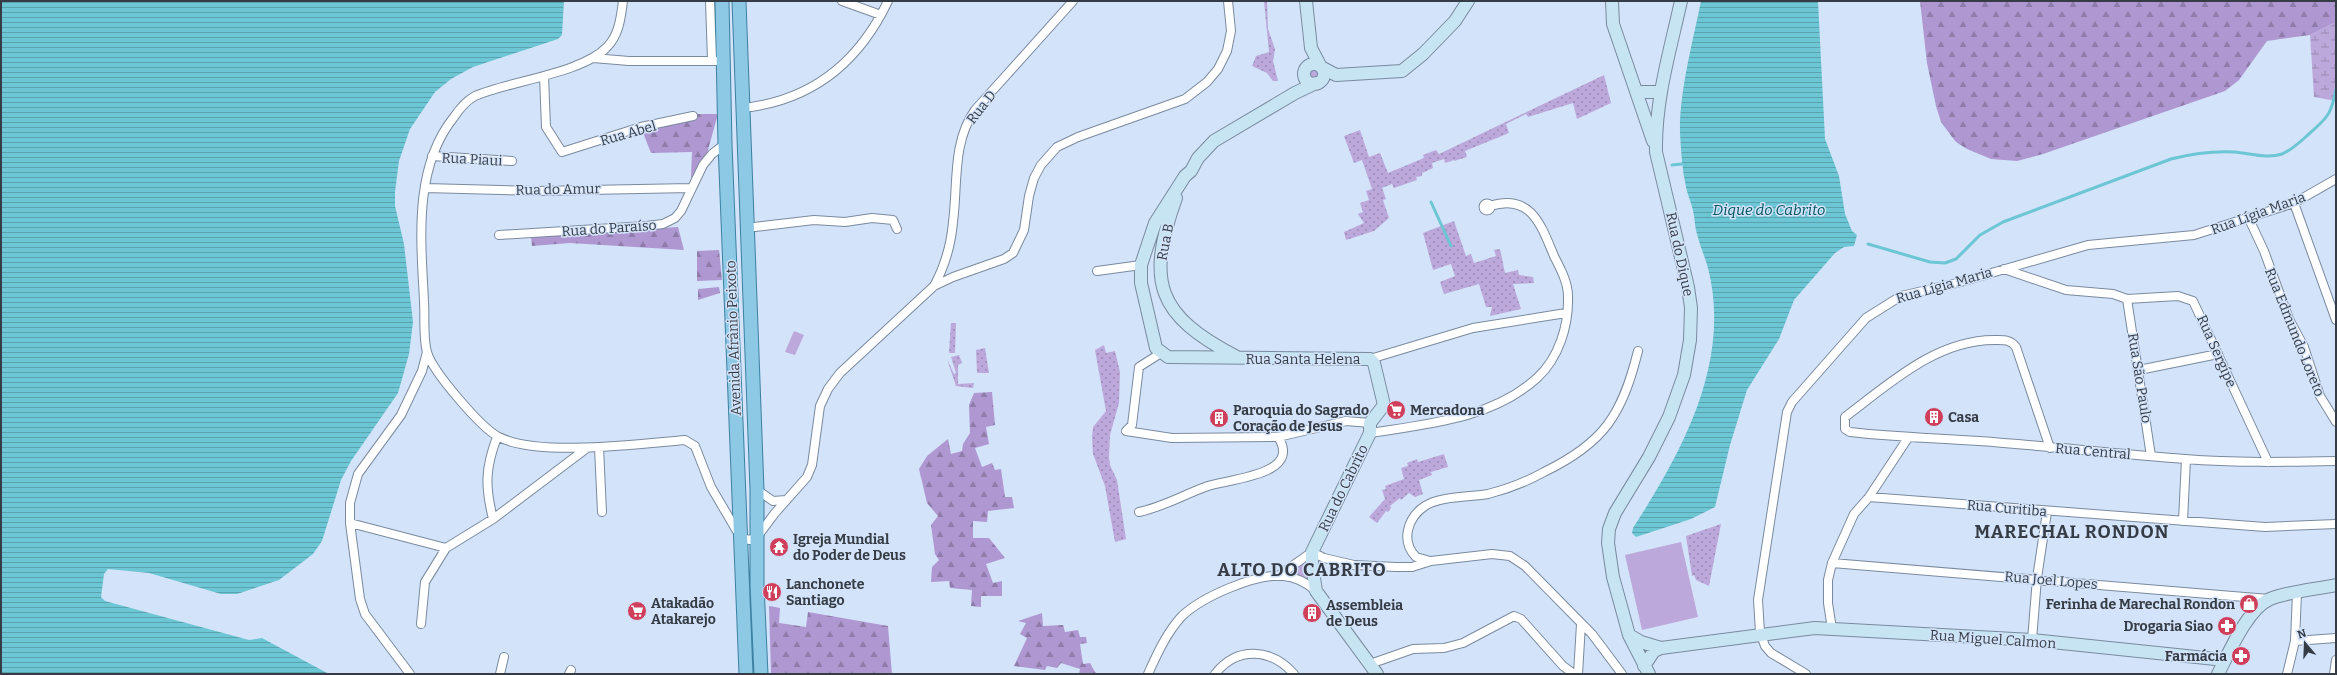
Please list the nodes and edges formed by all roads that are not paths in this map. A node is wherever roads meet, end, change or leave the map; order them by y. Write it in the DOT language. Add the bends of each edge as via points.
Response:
graph roads {
  1 [pos="624,1"];
  2 [pos="710,1"];
  3 [pos="722,1"];
  4 [pos="739,1"];
  5 [pos="842,1"];
  6 [pos="888,1"];
  7 [pos="1073,1"];
  8 [pos="1228,1"];
  9 [pos="1306,1"];
  10 [pos="1468,1"];
  11 [pos="1612,1"];
  12 [pos="1682,1"];
  13 [pos="880,15"];
  14 [pos="1311,48"];
  15 [pos="593,58"];
  16 [pos="718,60"];
  17 [pos="1321,67"];
  18 [pos="1305,71"];
  19 [pos="1336,75"];
  20 [pos="544,76"];
  21 [pos="1318,83"];
  22 [pos="1638,92"];
  23 [pos="1661,92"];
  24 [pos="1294,93"];
  25 [pos="742,108"];
  26 [pos="692,116"];
  27 [pos="725,144"];
  28 [pos="1656,152"];
  29 [pos="432,156"];
  30 [pos="512,161"];
  31 [pos="2336,179"];
  32 [pos="1180,185"];
  33 [pos="425,188"];
  34 [pos="691,188"];
  35 [pos="2294,203"];
  36 [pos="1490,206"];
  37 [pos="2249,219"];
  38 [pos="746,228"];
  39 [pos="897,229"];
  40 [pos="499,235"];
  41 [pos="1148,238"];
  42 [pos="1163,242"];
  43 [pos="1141,265"];
  44 [pos="2001,269"];
  45 [pos="1097,271"];
  46 [pos="934,286"];
  47 [pos="2127,299"];
  48 [pos="1566,313"];
  49 [pos="2336,320"];
  50 [pos="427,352"];
  51 [pos="1638,352"];
  52 [pos="1161,354"];
  53 [pos="2218,354"];
  54 [pos="1240,358"];
  55 [pos="1370,359"];
  56 [pos="2139,370"];
  57 [pos="2336,422"];
  58 [pos="1370,428"];
  59 [pos="497,437"];
  60 [pos="1278,437"];
  61 [pos="1908,438"];
  62 [pos="599,447"];
  63 [pos="587,448"];
  64 [pos="2050,448"];
  65 [pos="2151,456"];
  66 [pos="2186,459"];
  67 [pos="2336,461"];
  68 [pos="2268,462"];
  69 [pos="758,490"];
  70 [pos="1869,497"];
  71 [pos="786,500"];
  72 [pos="602,512"];
  73 [pos="1139,512"];
  74 [pos="2047,512"];
  75 [pos="493,519"];
  76 [pos="2183,521"];
  77 [pos="350,523"];
  78 [pos="2336,524"];
  79 [pos="757,537"];
  80 [pos="741,538"];
  81 [pos="446,548"];
  82 [pos="1312,552"];
  83 [pos="1431,561"];
  84 [pos="1832,563"];
  85 [pos="1278,576"];
  86 [pos="2037,578"];
  87 [pos="2336,585"];
  88 [pos="1316,591"];
  89 [pos="2297,593"];
  90 [pos="2270,599"];
  91 [pos="421,624"];
  92 [pos="1581,624"];
  93 [pos="1832,629"];
  94 [pos="1761,634"];
  95 [pos="1629,635"];
  96 [pos="2336,638"];
  97 [pos="2032,640"];
  98 [pos="2294,641"];
  99 [pos="1661,648"];
  100 [pos="504,657"];
  101 [pos="2225,660"];
  102 [pos="2336,660"];
  103 [pos="1370,664"];
  104 [pos="1646,670"];
  105 [pos="410,674"];
  106 [pos="500,674"];
  107 [pos="746,674"];
  108 [pos="761,674"];
  109 [pos="1148,674"];
  110 [pos="1215,674"];
  111 [pos="1294,674"];
  112 [pos="1377,674"];
  113 [pos="1574,674"];
  114 [pos="1578,674"];
  115 [pos="1622,674"];
  116 [pos="1806,674"];
  117 [pos="2218,674"];
  118 [pos="2287,674"];
  119 [pos="2334,674"];
  1 -- 15 [label="street" via="616,33 608,46"];
  2 -- 16 [label="street"];
  3 -- 16 [label="main road, Avenida Afrânio Peixoto"];
  4 -- 25 [label="main road, Avenida Afrânio Peixoto"];
  5 -- 13 [label="street"];
  6 -- 13 [label="street"];
  7 -- 46 [label="street, Rua D" via="975,110 966,125 959,155 950,241 945,264"];
  8 -- 46 [label="street" via="1231,31 1227,51 1218,69 1207,82 1185,98 1057,147 1041,165 1034,178 1024,230 1013,253 1004,259"];
  9 -- 14 [label="street"];
  10 -- 19 [label="street" via="1454,21 1408,68 1397,73"];
  11 -- 22 [label="street" via="1614,24"];
  12 -- 23 [label="street, Rua do Dique"];
  13 -- 25 [label="street" via="865,40 845,63 816,85 789,99"];
  14 -- 17 [label="street"];
  14 -- 18 [label="street"];
  15 -- 16 [label="street" via="629,61"];
  15 -- 20 [label="street"];
  16 -- 27 [label="main road, Avenida Afrânio Peixoto"];
  17 -- 18 [label="street" via="1310,65"];
  17 -- 19 [label="street"];
  17 -- 21 [label="street" via="1324,75"];
  18 -- 21 [label="street" via="1307,81"];
  18 -- 24 [label="street"];
  19 -- 21 [label="street, Rua B"];
  20 -- 26 [label="street, Rua Abel" via="546,127 557,147 564,152 641,127"];
  20 -- 29 [label="street" via="470,99 449,123"];
  21 -- 24 [label="street, Rua B"];
  22 -- 23 [label="street"];
  22 -- 28 [label="street"];
  23 -- 28 [label="street, Rua do Dique" via="1657,114"];
  24 -- 32 [label="street, Rua B" via="1214,141 1198,158"];
  25 -- 38 [label="main road, Avenida Afrânio Peixoto"];
  27 -- 34 [label="street, Rua do Paraíso" via="707,160"];
  27 -- 80 [label="main road, Avenida Afrânio Peixoto"];
  28 -- 95 [label="street, Rua do Dique" via="1689,291 1690,340 1682,380 1668,416 1649,457 1615,512 1609,529 1608,543 1613,577"];
  29 -- 30 [label="street, Rua Piaui"];
  29 -- 33 [label="street"];
  31 -- 35 [label="street, Rua Lígia Maria"];
  32 -- 41 [label="street, Rua B"];
  32 -- 42 [label="street, Rua B"];
  33 -- 34 [label="street, Rua do Amur" via="536,191"];
  33 -- 50 [label="street" via="422,243"];
  34 -- 40 [label="street, Rua do Paraíso" via="681,211 670,222 663,224"];
  35 -- 37 [label="street, Rua Lígia Maria"];
  35 -- 49 [label="street"];
  36 -- 48 [label="street" via="1503,202 1519,204 1533,214 1542,227 1566,286"];
  37 -- 44 [label="street, Rua Lígia Maria" via="2194,235 2088,245"];
  37 -- 57 [label="street, Rua Edmundo Loreto" via="2264,251 2289,319 2304,347 2320,396"];
  38 -- 39 [label="street" via="814,220 845,222 872,218 893,220"];
  38 -- 69 [label="main road, Avenida Afrânio Peixoto"];
  41 -- 42 [label="street"];
  41 -- 43 [label="street, Rua B"];
  42 -- 54 [label="street, Rua B" via="1159,263 1169,305 1176,315 1200,336"];
  43 -- 45 [label="street"];
  43 -- 52 [label="street, Rua B" via="1145,302 1156,348"];
  44 -- 47 [label="street, Rua Sergípe" via="2017,272 2062,289 2113,294"];
  44 -- 94 [label="street, Rua Lígia Maria" via="1957,283 1901,296 1870,315 1789,407 1758,600"];
  46 -- 71 [label="street" via="862,350 834,381 820,406 810,472"];
  47 -- 53 [label="street, Rua Sergípe" via="2178,296 2193,301"];
  47 -- 56 [label="street, Rua São Paulo"];
  48 -- 55 [label="street, Rua Santa Helena" via="1473,328"];
  48 -- 58 [label="street" via="1562,337 1553,360 1537,378 1508,398 1455,418"];
  50 -- 59 [label="street" via="446,382"];
  50 -- 77 [label="street" via="422,371 401,415 355,481 350,503"];
  51 -- 83 [label="street" via="1628,387 1617,412 1602,434 1589,446 1565,462 1515,486 1487,494 1435,502 1418,512 1410,524 1407,542 1416,557"];
  52 -- 54 [label="street, Rua Santa Helena" via="1168,357"];
  52 -- 60 [label="street" via="1152,361 1140,365 1132,425 1126,431 1151,436 1201,439"];
  53 -- 56 [label="street"];
  53 -- 68 [label="street, Rua Sergípe"];
  54 -- 55 [label="street, Rua Santa Helena"];
  55 -- 58 [label="street, Rua do Cabrito" via="1374,363 1384,403"];
  56 -- 65 [label="street, Rua São Paulo"];
  58 -- 60 [label="street" via="1346,421"];
  58 -- 82 [label="street, Rua do Cabrito"];
  59 -- 63 [label="street" via="511,443 527,445"];
  59 -- 75 [label="street" via="488,463 486,480"];
  60 -- 73 [label="street" via="1283,444 1284,452 1268,471 1209,486"];
  61 -- 64 [label="street, Rua Central"];
  61 -- 64 [label="street, Rua Central" via="1850,432 1844,426 1845,417 1922,362 1954,346 1985,340 2007,340 2016,347"];
  61 -- 70 [label="street"];
  62 -- 63 [label="street"];
  62 -- 72 [label="street"];
  62 -- 80 [label="street" via="685,440 690,442 695,446 711,487"];
  63 -- 75 [label="street"];
  64 -- 65 [label="street, Rua Central"];
  65 -- 66 [label="street, Rua Central"];
  66 -- 68 [label="street, Rua Central"];
  66 -- 76 [label="street"];
  67 -- 68 [label="street, Rua Central"];
  69 -- 71 [label="street" via="773,501"];
  69 -- 79 [label="main road, Avenida Afrânio Peixoto"];
  70 -- 74 [label="street, Rua Curitiba"];
  70 -- 84 [label="street" via="1854,514"];
  71 -- 79 [label="street"];
  74 -- 76 [label="street, Rua Curitiba"];
  74 -- 86 [label="street"];
  75 -- 81 [label="street"];
  76 -- 78 [label="street, Rua Curitiba" via="2265,527"];
  77 -- 81 [label="street"];
  77 -- 105 [label="street" via="364,614"];
  79 -- 80 [label="street" via="750,540"];
  79 -- 108 [label="main road, Avenida Afrânio Peixoto"];
  80 -- 107 [label="main road, Avenida Afrânio Peixoto"];
  81 -- 91 [label="street" via="425,582"];
  82 -- 83 [label="street" via="1324,558 1362,566 1412,567"];
  82 -- 85 [label="street, Rua do Cabrito"];
  82 -- 88 [label="street"];
  83 -- 92 [label="street" via="1492,554 1510,556 1525,566"];
  84 -- 86 [label="street, Rua Joel Lopes"];
  84 -- 93 [label="street" via="1828,580 1828,603"];
  85 -- 88 [label="street, Rua do Cabrito" via="1300,580"];
  85 -- 109 [label="street, Rua do Cabrito" via="1231,588 1189,610 1169,634"];
  86 -- 90 [label="street, Rua Joel Lopes"];
  86 -- 97 [label="street"];
  87 -- 89 [label="street"];
  88 -- 103 [label="street"];
  89 -- 90 [label="street"];
  89 -- 98 [label="street"];
  90 -- 101 [label="street" via="2252,614"];
  92 -- 114 [label="street"];
  92 -- 115 [label="street" via="1592,634"];
  93 -- 94 [label="street, Rua Miguel Calmon" via="1815,628"];
  93 -- 97 [label="street, Rua Miguel Calmon"];
  94 -- 99 [label="street, Rua Miguel Calmon"];
  94 -- 116 [label="street" via="1765,646 1771,653"];
  95 -- 99 [label="street"];
  95 -- 104 [label="street, Rua do Dique"];
  96 -- 98 [label="street"];
  97 -- 101 [label="street, Rua Miguel Calmon"];
  98 -- 118 [label="street"];
  99 -- 104 [label="street" via="1654,651"];
  100 -- 106 [label="street"];
  101 -- 117 [label="street"];
  102 -- 119 [label="street"];
  103 -- 112 [label="street"];
  103 -- 113 [label="street" via="1413,649 1444,648 1464,643 1514,616 1521,619 1563,666"];
  110 -- 111 [label="street" via="1229,660 1250,653 1277,660"];
}
